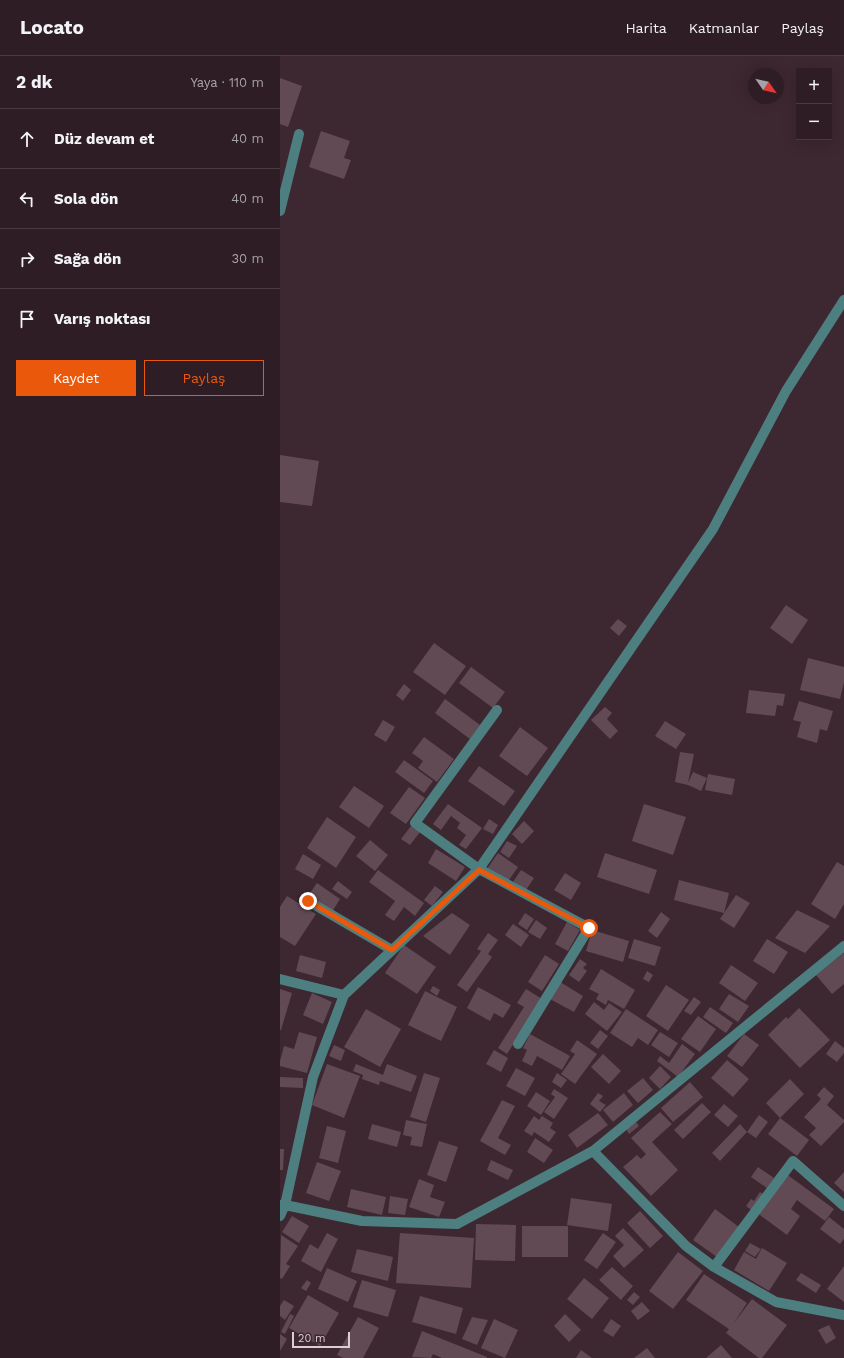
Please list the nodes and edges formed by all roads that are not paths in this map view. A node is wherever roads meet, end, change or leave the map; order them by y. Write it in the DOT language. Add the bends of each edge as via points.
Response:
graph roads {
  1 [pos="299,134"];
  2 [pos="280,211"];
  3 [pos="844,300"];
  4 [pos="497,710"];
  5 [pos="479,870"];
  6 [pos="308,901"];
  7 [pos="844,946"];
  8 [pos="392,950"];
  9 [pos="280,979"];
  10 [pos="344,995"];
  11 [pos="518,1044"];
  12 [pos="593,1151"];
  13 [pos="283,1205"];
  14 [pos="844,1206"];
  15 [pos="280,1216"];
  16 [pos="714,1267"];
  17 [pos="844,1315"];
  1 -- 2 [label="street"];
  3 -- 5 [label="street" via="786,391 713,528"];
  4 -- 5 [label="street" via="416,824"];
  5 -- 8 [label="street"];
  5 -- 11 [label="street" via="589,928"];
  6 -- 8 [label="street"];
  7 -- 12 [label="street"];
  8 -- 10 [label="street"];
  9 -- 10 [label="street"];
  10 -- 13 [label="street" via="313,1077"];
  12 -- 13 [label="street" via="457,1224 362,1221"];
  12 -- 16 [label="street" via="686,1246"];
  13 -- 15 [label="street"];
  14 -- 16 [label="street" via="793,1161"];
  16 -- 17 [label="street" via="776,1302"];
}
